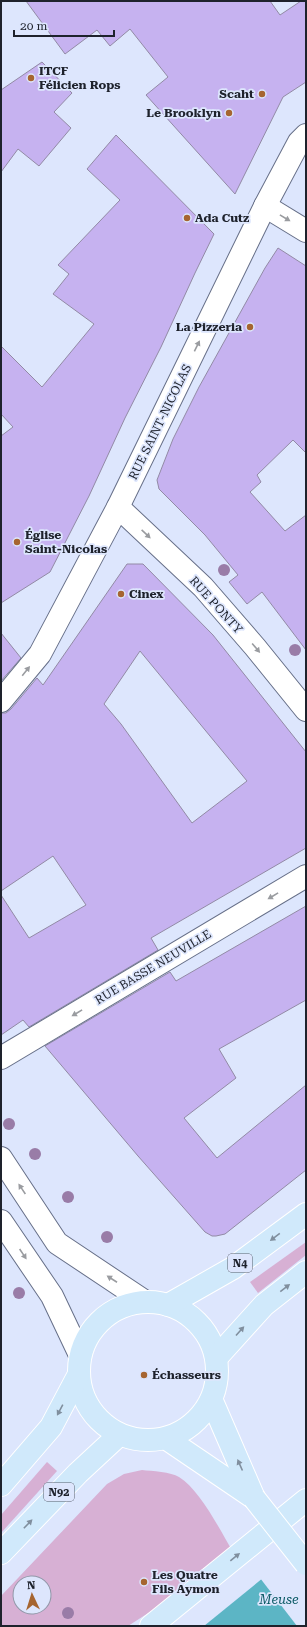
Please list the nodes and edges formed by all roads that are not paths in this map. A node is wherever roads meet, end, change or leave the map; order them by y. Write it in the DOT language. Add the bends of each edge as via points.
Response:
graph roads {
  1 [pos="306,135"];
  2 [pos="265,206"];
  3 [pos="306,231"];
  4 [pos="118,507"];
  5 [pos="1,701"];
  6 [pos="306,710"];
  7 [pos="306,876"];
  8 [pos="1,1058"];
  9 [pos="1,1158"];
  10 [pos="306,1214"];
  11 [pos="1,1221"];
  12 [pos="306,1272"];
  13 [pos="144,1301"];
  14 [pos="168,1305"];
  15 [pos="217,1357"];
  16 [pos="79,1366"];
  17 [pos="212,1401"];
  18 [pos="119,1435"];
  19 [pos="167,1439"];
  20 [pos="1,1485"];
  21 [pos="254,1498"];
  22 [pos="306,1500"];
  23 [pos="1,1553"];
  24 [pos="306,1564"];
  25 [pos="151,1626"];
  1 -- 2 [label="street, RUE SAINT-NICOLAS" via="299,142"];
  2 -- 3 [label="street, one-way"];
  4 -- 2 [label="street, RUE SAINT-NICOLAS, one-way"];
  5 -- 4 [label="street, RUE SAINT-NICOLAS, one-way" via="40,654"];
  4 -- 6 [label="street, RUE PONTY, one-way" via="203,588"];
  7 -- 8 [label="street, RUE BASSE NEUVILLE, one-way"];
  13 -- 9 [label="street, one-way" via="57,1242"];
  10 -- 14 [label="main road, N4, one-way" via="233,1268"];
  11 -- 16 [label="street, one-way" via="52,1296"];
  15 -- 12 [label="main road, one-way" via="264,1305"];
  13 -- 14 [label="main road"];
  13 -- 16 [label="main road" via="122,1306 103,1318 88,1335"];
  14 -- 15 [label="main road" via="190,1315 199,1324 208,1334"];
  15 -- 17 [label="main road" via="218,1380"];
  16 -- 18 [label="main road" via="84,1400 98,1421"];
  16 -- 20 [label="main road, one-way" via="51,1427"];
  17 -- 19 [label="main road" via="194,1425"];
  21 -- 17 [label="main road, one-way"];
  18 -- 19 [label="main road" via="134,1440"];
  23 -- 18 [label="main road, N92, one-way" via="78,1472"];
  19 -- 21 [label="main road"];
  21 -- 24 [label="main road, bridge"];
  25 -- 22 [label="main road, one-way"];
}
